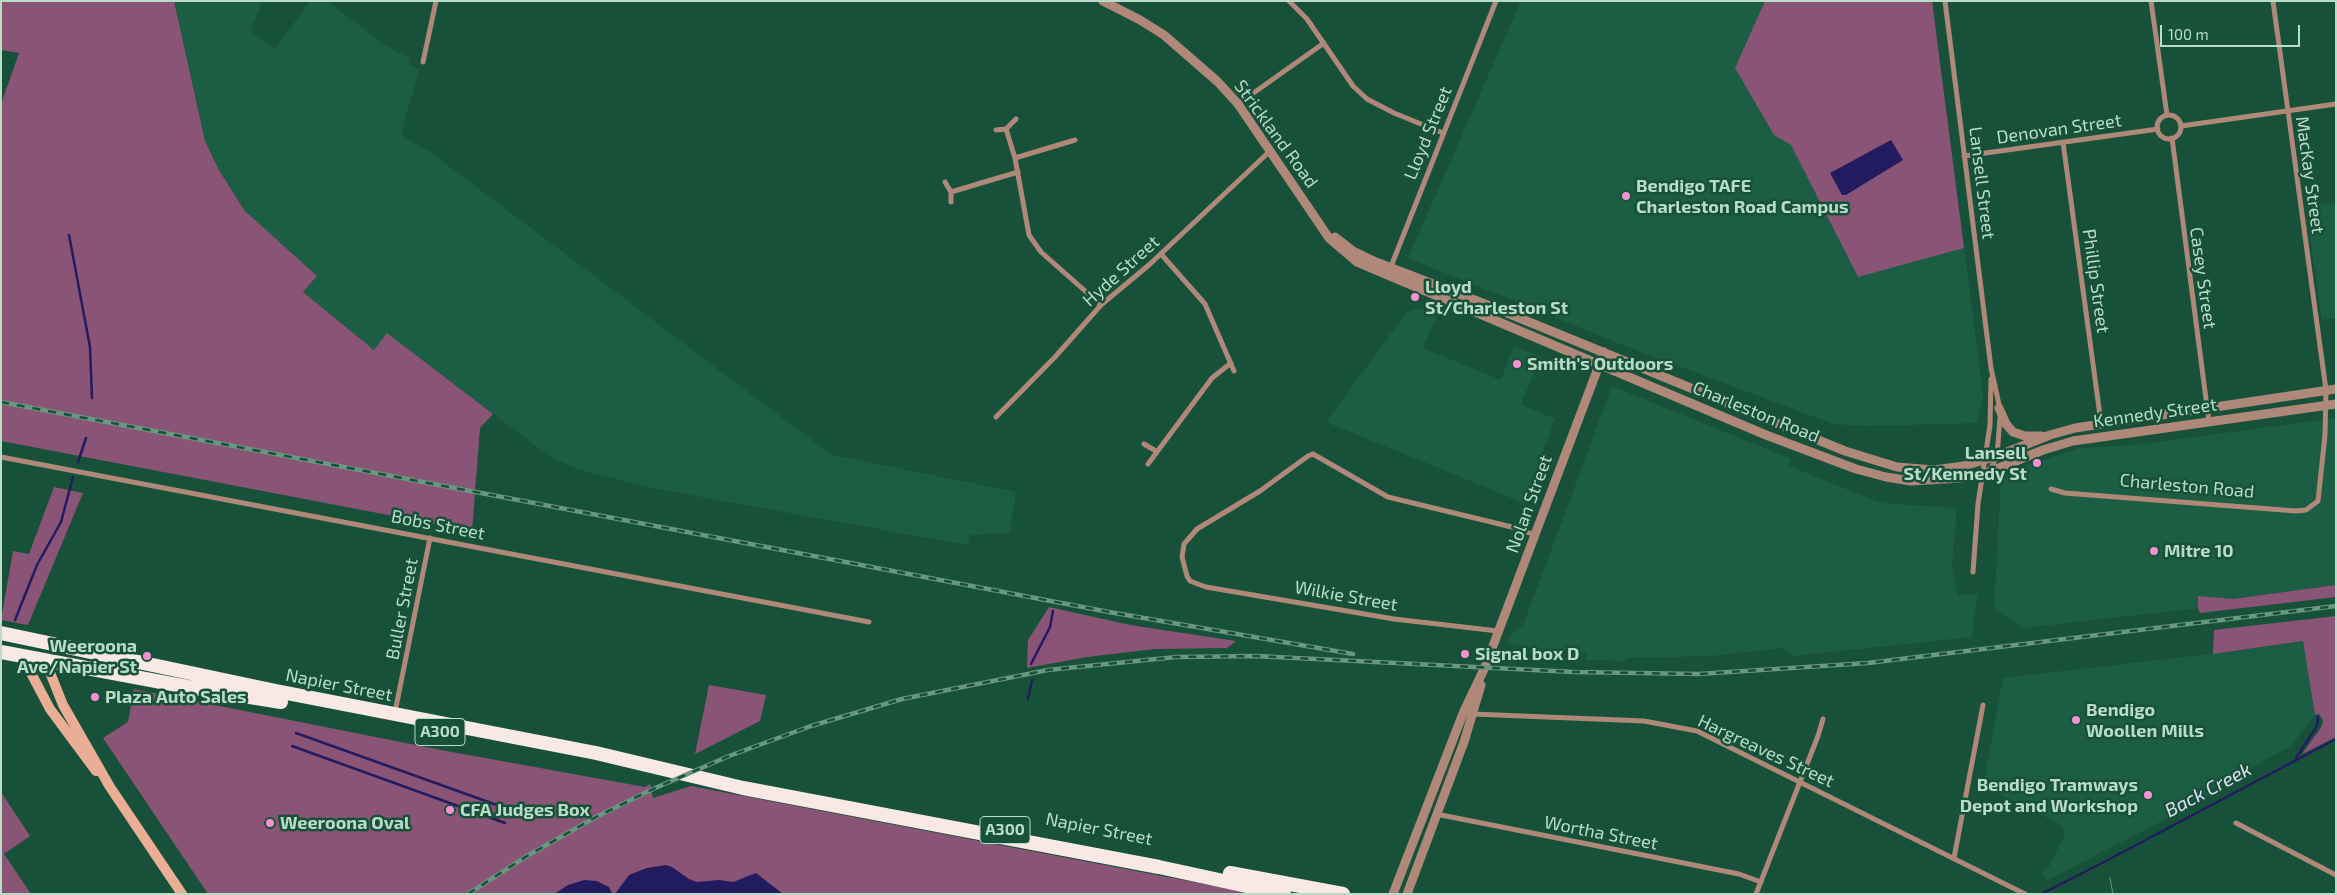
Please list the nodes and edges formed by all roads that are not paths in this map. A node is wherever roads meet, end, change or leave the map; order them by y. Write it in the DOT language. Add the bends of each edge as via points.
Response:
graph roads {
  1 [pos="436,1"];
  2 [pos="1103,1"];
  3 [pos="1289,1"];
  4 [pos="1496,1"];
  5 [pos="1945,1"];
  6 [pos="2151,1"];
  7 [pos="2274,1"];
  8 [pos="1324,43"];
  9 [pos="423,62"];
  10 [pos="1238,104"];
  11 [pos="2335,105"];
  12 [pos="2288,111"];
  13 [pos="2167,115"];
  14 [pos="1016,120"];
  15 [pos="2181,126"];
  16 [pos="1006,129"];
  17 [pos="2158,129"];
  18 [pos="996,130"];
  19 [pos="1443,133"];
  20 [pos="2172,138"];
  21 [pos="1075,140"];
  22 [pos="2063,142"];
  23 [pos="1270,151"];
  24 [pos="1964,156"];
  25 [pos="1015,158"];
  26 [pos="1018,172"];
  27 [pos="945,182"];
  28 [pos="951,192"];
  29 [pos="952,202"];
  30 [pos="1161,254"];
  31 [pos="1388,272"];
  32 [pos="1101,305"];
  33 [pos="1604,352"];
  34 [pos="1231,363"];
  35 [pos="1598,365"];
  36 [pos="1992,368"];
  37 [pos="1234,371"];
  38 [pos="1679,383"];
  39 [pos="2331,390"];
  40 [pos="1674,396"];
  41 [pos="2336,404"];
  42 [pos="2326,406"];
  43 [pos="1999,408"];
  44 [pos="2207,409"];
  45 [pos="996,417"];
  46 [pos="2209,422"];
  47 [pos="2101,423"];
  48 [pos="2046,436"];
  49 [pos="1144,444"];
  50 [pos="1156,451"];
  51 [pos="1997,456"];
  52 [pos="1,457"];
  53 [pos="1984,460"];
  54 [pos="1148,464"];
  55 [pos="1986,473"];
  56 [pos="2051,490"];
  57 [pos="2318,502"];
  58 [pos="1535,535"];
  59 [pos="430,538"];
  60 [pos="1972,572"];
  61 [pos="869,622"];
  62 [pos="1498,631"];
  63 [pos="1,633"];
  64 [pos="1,638"];
  65 [pos="1,652"];
  66 [pos="22,656"];
  67 [pos="45,660"];
  68 [pos="1983,705"];
  69 [pos="1469,712"];
  70 [pos="394,719"];
  71 [pos="1823,719"];
  72 [pos="1801,781"];
  73 [pos="110,787"];
  74 [pos="1427,810"];
  75 [pos="1436,814"];
  76 [pos="2236,822"];
  77 [pos="1106,853"];
  78 [pos="1954,858"];
  79 [pos="2336,875"];
  80 [pos="1761,882"];
  81 [pos="2023,893"];
  82 [pos="182,894"];
  83 [pos="1284,894"];
  84 [pos="1343,894"];
  85 [pos="1393,894"];
  86 [pos="1407,894"];
  87 [pos="1756,894"];
  1 -- 9 [label="street"];
  2 -- 10 [label="street, Strickland Road" via="1175,43"];
  3 -- 8 [label="street"];
  4 -- 19 [label="street, Lloyd Street"];
  5 -- 24 [label="street, Lansell Street"];
  6 -- 13 [label="street"];
  7 -- 12 [label="street, MacKay Street"];
  8 -- 10 [label="street"];
  8 -- 19 [label="street" via="1366,99"];
  10 -- 23 [label="street, Strickland Road"];
  11 -- 12 [label="street"];
  12 -- 15 [label="street"];
  12 -- 39 [label="street, MacKay Street"];
  13 -- 15 [label="street" via="2178,119"];
  13 -- 17 [label="street" via="2161,118"];
  14 -- 16 [label="street"];
  15 -- 20 [label="street" via="2179,134"];
  16 -- 18 [label="street"];
  16 -- 25 [label="street"];
  17 -- 20 [label="street" via="2161,135"];
  17 -- 22 [label="street, Denovan Street"];
  19 -- 31 [label="street, Lloyd Street"];
  20 -- 44 [label="street, Casey Street"];
  21 -- 25 [label="street"];
  22 -- 24 [label="street, Denovan Street"];
  22 -- 47 [label="street, Phillip Street"];
  23 -- 30 [label="street, Hyde Street"];
  23 -- 31 [label="street, Strickland Road" via="1320,223 1353,251"];
  24 -- 36 [label="street, Lansell Street"];
  25 -- 26 [label="street"];
  26 -- 28 [label="street"];
  26 -- 32 [label="street" via="1032,241"];
  27 -- 28 [label="street"];
  28 -- 29 [label="street"];
  30 -- 32 [label="street, Hyde Street"];
  30 -- 34 [label="street" via="1206,304"];
  31 -- 33 [label="street, Charleston Road"];
  31 -- 35 [label="street, Charleston Road"];
  32 -- 45 [label="street, Hyde Street"];
  33 -- 35 [label="street, Nolan Street"];
  33 -- 38 [label="street, Charleston Road"];
  34 -- 37 [label="street"];
  34 -- 50 [label="street" via="1212,378"];
  35 -- 40 [label="street, Charleston Road"];
  35 -- 58 [label="street, Nolan Street"];
  36 -- 43 [label="street, Lansell Street"];
  36 -- 53 [label="street, Lansell Street" via="1991,409"];
  38 -- 40 [label="street"];
  38 -- 53 [label="street, Charleston Road" via="1886,465 1934,470"];
  39 -- 42 [label="street, MacKay Street"];
  39 -- 44 [label="street, Kennedy Street"];
  40 -- 55 [label="street, Charleston Road" via="1766,435 1886,478 1933,481"];
  41 -- 42 [label="street, Kennedy Street"];
  42 -- 46 [label="street, Kennedy Street"];
  42 -- 57 [label="street, MacKay Street"];
  43 -- 48 [label="street" via="2013,432 2025,436"];
  43 -- 51 [label="street, Lansell Street" via="2001,432"];
  44 -- 46 [label="street, Casey Street"];
  44 -- 47 [label="street, Kennedy Street"];
  46 -- 55 [label="street, Kennedy Street" via="2073,441"];
  47 -- 48 [label="street, Kennedy Street"];
  48 -- 51 [label="street, Kennedy Street"];
  49 -- 50 [label="street"];
  50 -- 54 [label="street"];
  51 -- 53 [label="street, Kennedy Street"];
  51 -- 55 [label="street, Lansell Street"];
  52 -- 59 [label="street, Bobs Street"];
  53 -- 55 [label="street, Lansell Street"];
  55 -- 60 [label="street, Lansell Street" via="1978,504"];
  56 -- 57 [label="street, Charleston Road" via="2296,511 2306,510"];
  58 -- 62 [label="street, Nolan Street"];
  58 -- 62 [label="street, Wilkie Street" via="1388,497 1311,454 1191,534 1184,544 1182,557 1190,581 1206,587 1385,617"];
  59 -- 61 [label="street, Bobs Street"];
  59 -- 70 [label="street, Buller Street"];
  62 -- 69 [label="street, Nolan Street"];
  63 -- 70 [label="highway, Napier Street / A300"];
  64 -- 67 [label="highway" via="34,647"];
  65 -- 66 [label="highway, Napier Street / A300"];
  66 -- 67 [label="highway, Napier Street / A300"];
  66 -- 73 [label="main road" via="50,709"];
  67 -- 70 [label="highway, Napier Street / A300"];
  67 -- 73 [label="main road" via="64,705"];
  68 -- 78 [label="street"];
  69 -- 72 [label="street, Hargreaves Street" via="1644,721 1678,726 1713,738"];
  69 -- 74 [label="street, Nolan Street"];
  69 -- 75 [label="street, Nolan Street"];
  70 -- 77 [label="highway, Napier Street / A300"];
  71 -- 72 [label="street"];
  72 -- 78 [label="street, Hargreaves Street"];
  72 -- 80 [label="street"];
  73 -- 82 [label="main road"];
  74 -- 75 [label="street"];
  74 -- 85 [label="street, Nolan Street"];
  75 -- 80 [label="street, Wortha Street" via="1739,874"];
  75 -- 86 [label="street, Nolan Street"];
  76 -- 79 [label="street"];
  77 -- 83 [label="highway, Napier Street / A300"];
  77 -- 84 [label="highway, Napier Street / A300"];
  78 -- 81 [label="street, Hargreaves Street"];
  80 -- 87 [label="street"];
}
